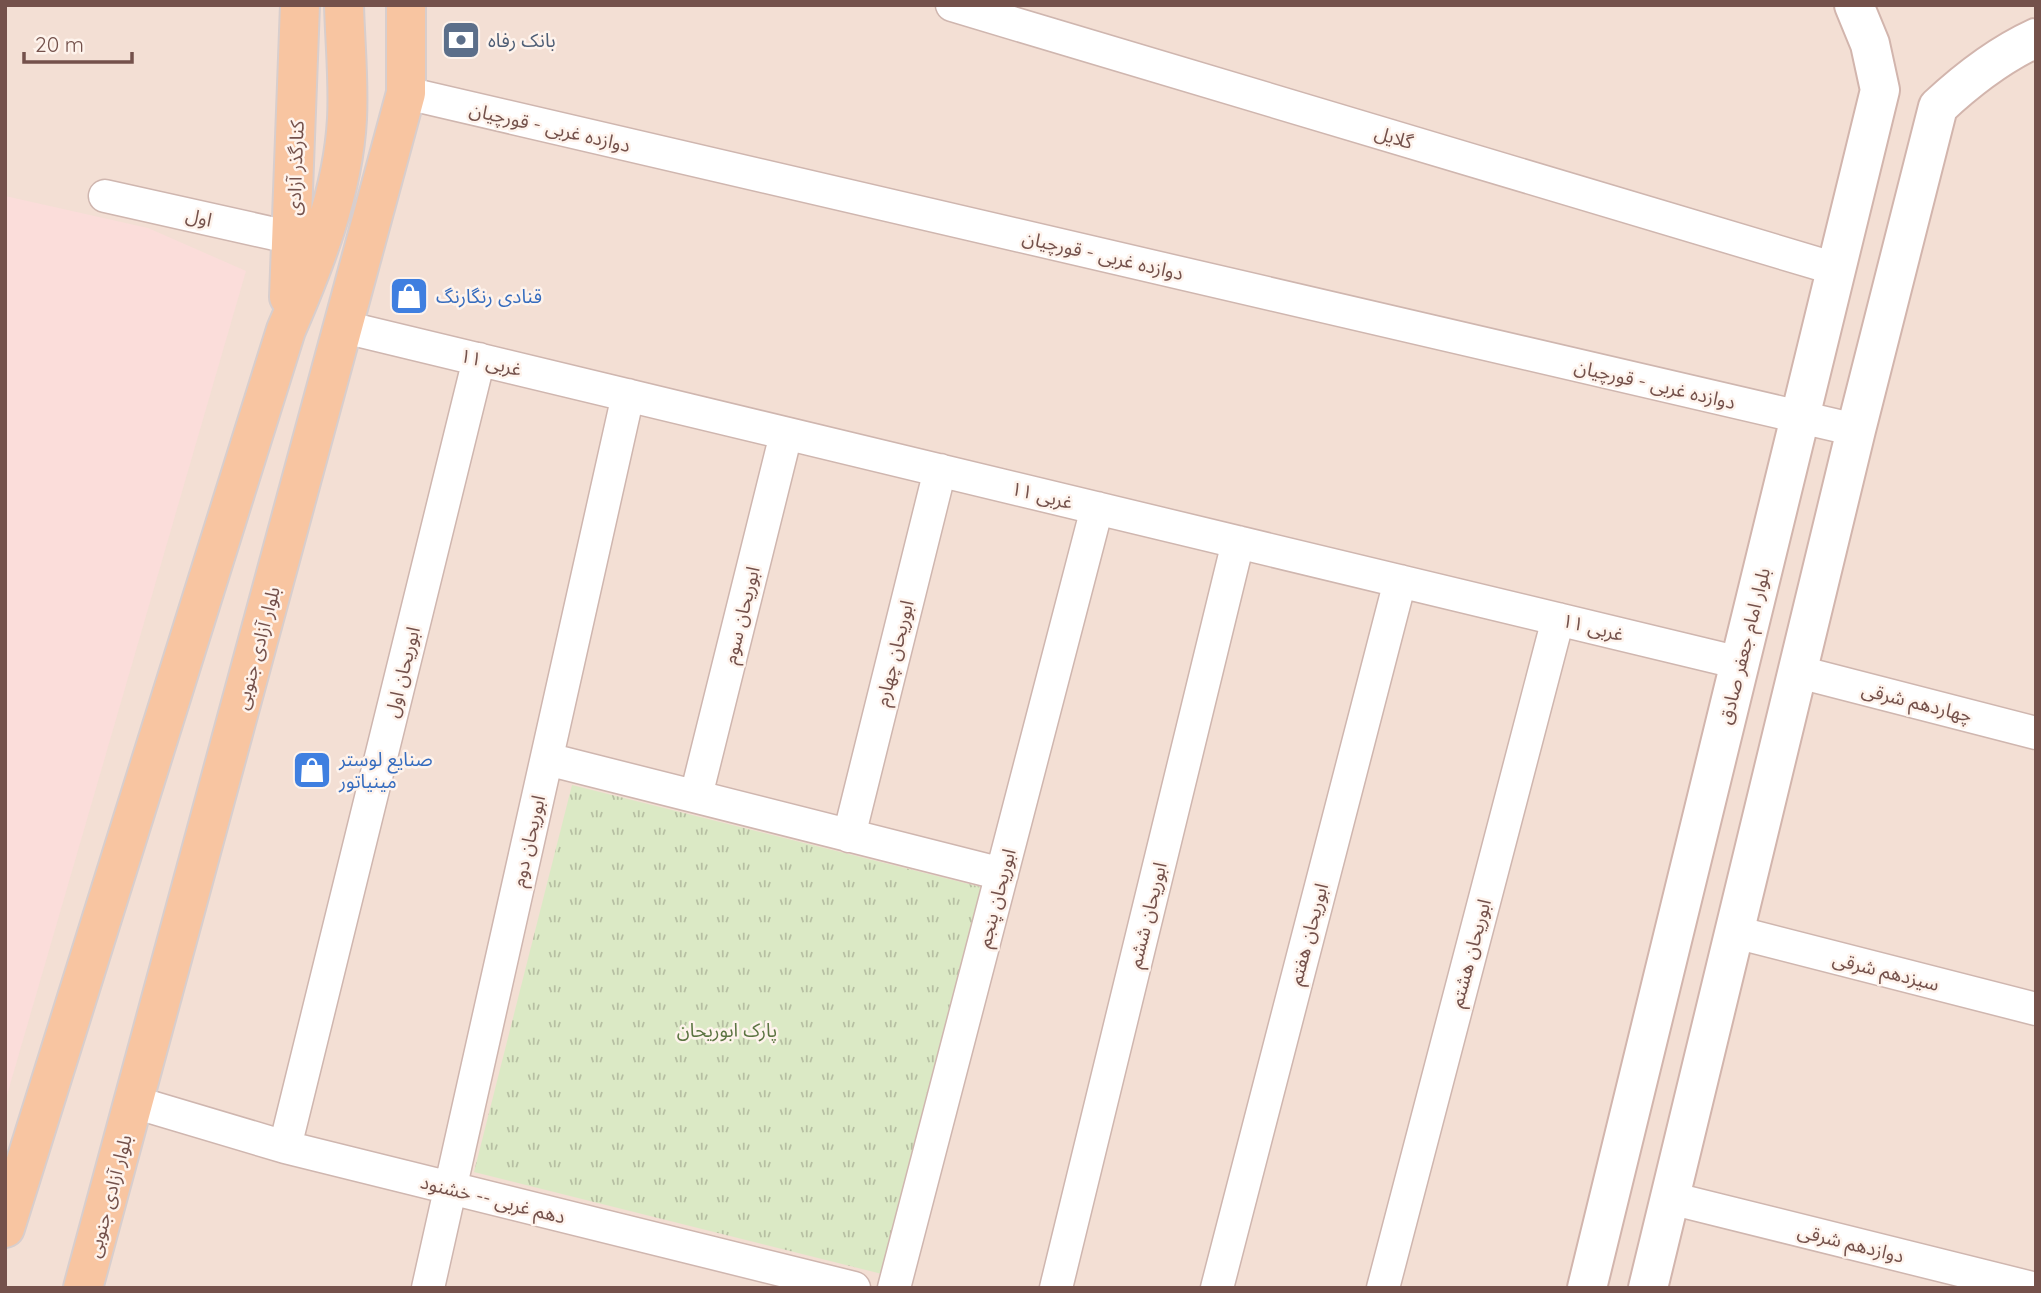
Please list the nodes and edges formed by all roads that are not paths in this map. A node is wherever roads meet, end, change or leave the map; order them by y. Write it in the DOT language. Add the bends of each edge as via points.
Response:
graph roads {
  1 [pos="300,5"];
  2 [pos="344,5"];
  3 [pos="406,5"];
  4 [pos="952,5"];
  5 [pos="1854,5"];
  6 [pos="2036,38"];
  7 [pos="406,93"];
  8 [pos="105,196"];
  9 [pos="293,238"];
  10 [pos="1836,269"];
  11 [pos="344,327"];
  12 [pos="286,330"];
  13 [pos="479,359"];
  14 [pos="628,395"];
  15 [pos="1800,418"];
  16 [pos="1856,430"];
  17 [pos="786,433"];
  18 [pos="940,470"];
  19 [pos="1097,508"];
  20 [pos="1238,542"];
  21 [pos="1400,581"];
  22 [pos="1558,619"];
  23 [pos="1740,663"];
  24 [pos="1799,672"];
  25 [pos="2036,733"];
  26 [pos="547,759"];
  27 [pos="696,796"];
  28 [pos="849,836"];
  29 [pos="1002,874"];
  30 [pos="1735,932"];
  31 [pos="2036,1009"];
  32 [pos="134,1102"];
  33 [pos="285,1147"];
  34 [pos="451,1188"];
  35 [pos="1670,1198"];
  36 [pos="5,1228"];
  37 [pos="83,1288"];
  38 [pos="428,1288"];
  39 [pos="854,1288"];
  40 [pos="894,1288"];
  41 [pos="1056,1288"];
  42 [pos="1217,1288"];
  43 [pos="1383,1288"];
  44 [pos="1587,1288"];
  45 [pos="1648,1288"];
  46 [pos="2032,1288"];
  1 -- 9 [label="main road, کنارگذر آزادی"];
  2 -- 12 [label="main road" via="347,119 339,177 314,267"];
  3 -- 7 [label="main road, بلوار آزادی جنوبی"];
  4 -- 10 [label="street, گلایل"];
  5 -- 10 [label="main road, بلوار امام جعفر صادق" via="1870,44 1880,90"];
  6 -- 16 [label="main road" via="1969,79 1938,107"];
  7 -- 11 [label="main road, بلوار آزادی جنوبی"];
  7 -- 15 [label="street, دوازده غربی - قورچیان"];
  8 -- 9 [label="street, اول"];
  9 -- 12 [label="main road, کنارگذر آزادی"];
  10 -- 15 [label="main road, بلوار امام جعفر صادق"];
  11 -- 13 [label="street, ۱۱ غربی"];
  11 -- 32 [label="main road, بلوار آزادی جنوبی"];
  12 -- 36 [label="main road"];
  13 -- 14 [label="street, ۱۱ غربی"];
  13 -- 33 [label="street, ابوریحان اول"];
  14 -- 17 [label="street, ۱۱ غربی"];
  14 -- 26 [label="street, ابوریحان دوم"];
  15 -- 16 [label="street, دوازده غربی - قورچیان"];
  15 -- 23 [label="main road, بلوار امام جعفر صادق"];
  16 -- 24 [label="main road"];
  17 -- 18 [label="street, ۱۱ غربی"];
  17 -- 27 [label="street, ابوریحان سوم"];
  18 -- 19 [label="street, ۱۱ غربی"];
  18 -- 28 [label="street, ابوریحان چهارم"];
  19 -- 20 [label="street, ۱۱ غربی"];
  19 -- 29 [label="street, ابوریحان پنجم"];
  20 -- 21 [label="street, ۱۱ غربی"];
  20 -- 41 [label="street, ابوریحان ششم"];
  21 -- 22 [label="street, ۱۱ غربی"];
  21 -- 42 [label="street, ابوریحان هفتم"];
  22 -- 23 [label="street, ۱۱ غربی"];
  22 -- 43 [label="street, ابوریحان هشتم"];
  23 -- 44 [label="main road, بلوار امام جعفر صادق"];
  24 -- 25 [label="street, چهاردهم شرقی"];
  24 -- 30 [label="main road"];
  26 -- 27 [label="street"];
  26 -- 34 [label="street, ابوریحان دوم"];
  27 -- 28 [label="street"];
  28 -- 29 [label="street"];
  29 -- 40 [label="street, ابوریحان پنجم"];
  30 -- 31 [label="street, سیزدهم شرقی"];
  30 -- 35 [label="main road"];
  32 -- 33 [label="street, دهم غربی -- خشنود"];
  32 -- 37 [label="main road, بلوار آزادی جنوبی"];
  33 -- 34 [label="street, دهم غربی -- خشنود"];
  34 -- 38 [label="street, ابوریحان دوم"];
  34 -- 39 [label="street, دهم غربی -- خشنود"];
  35 -- 45 [label="main road"];
  35 -- 46 [label="street, دوازدهم شرقی"];
}
